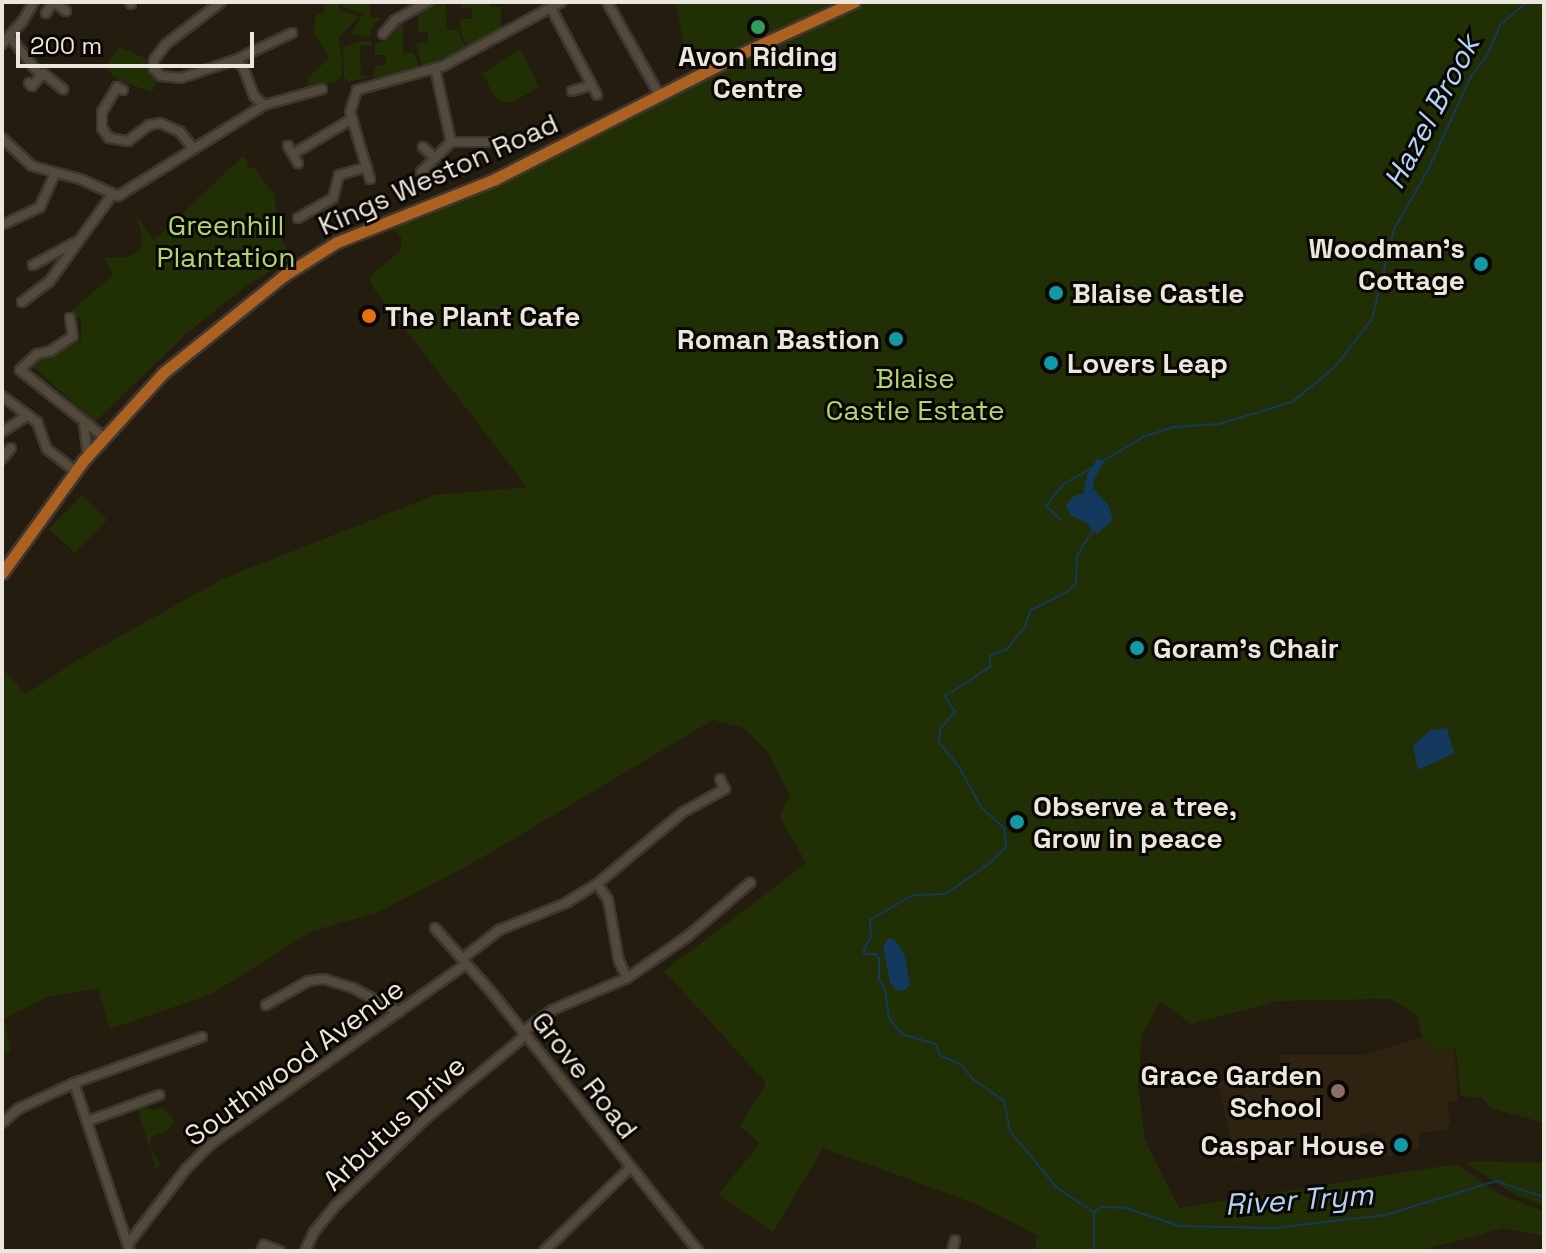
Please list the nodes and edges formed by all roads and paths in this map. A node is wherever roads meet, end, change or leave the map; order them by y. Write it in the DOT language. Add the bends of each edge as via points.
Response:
graph roads {
  1 [pos="34,2"];
  2 [pos="53,2"];
  3 [pos="221,2"];
  4 [pos="428,2"];
  5 [pos="561,2"];
  6 [pos="607,2"];
  7 [pos="854,2"];
  8 [pos="551,8"];
  9 [pos="66,11"];
  10 [pos="46,13"];
  11 [pos="383,34"];
  12 [pos="287,37"];
  13 [pos="6,41"];
  14 [pos="235,60"];
  15 [pos="435,68"];
  16 [pos="41,76"];
  17 [pos="29,83"];
  18 [pos="592,85"];
  19 [pos="63,89"];
  20 [pos="322,89"];
  21 [pos="123,90"];
  22 [pos="571,90"];
  23 [pos="597,95"];
  24 [pos="660,96"];
  25 [pos="264,105"];
  26 [pos="352,119"];
  27 [pos="2,138"];
  28 [pos="451,142"];
  29 [pos="487,142"];
  30 [pos="423,147"];
  31 [pos="193,148"];
  32 [pos="434,157"];
  33 [pos="298,163"];
  34 [pos="367,167"];
  35 [pos="421,172"];
  36 [pos="55,174"];
  37 [pos="370,179"];
  38 [pos="112,195"];
  39 [pos="298,218"];
  40 [pos="2,225"];
  41 [pos="77,241"];
  42 [pos="33,265"];
  43 [pos="22,302"];
  44 [pos="70,318"];
  45 [pos="2,396"];
  46 [pos="28,415"];
  47 [pos="84,424"];
  48 [pos="2,432"];
  49 [pos="104,437"];
  50 [pos="11,448"];
  51 [pos="88,455"];
  52 [pos="2,459"];
  53 [pos="75,471"];
  54 [pos="2,573"];
  55 [pos="720,779"];
  56 [pos="597,884"];
  57 [pos="750,887"];
  58 [pos="435,928"];
  59 [pos="464,961"];
  60 [pos="627,978"];
  61 [pos="282,996"];
  62 [pos="287,1004"];
  63 [pos="266,1005"];
  64 [pos="399,1012"];
  65 [pos="190,1030"];
  66 [pos="523,1034"];
  67 [pos="74,1083"];
  68 [pos="159,1095"];
  69 [pos="3,1118"];
  70 [pos="88,1121"];
  71 [pos="630,1168"];
  72 [pos="129,1247"];
  73 [pos="261,1251"];
  74 [pos="280,1251"];
  75 [pos="305,1251"];
  76 [pos="544,1251"];
  77 [pos="698,1251"];
  1 -- 13 [label="street"];
  2 -- 9 [label="street"];
  2 -- 10 [label="street"];
  3 -- 14 [label="street" via="166,44 154,69 161,76 181,78"];
  4 -- 11 [label="street" via="395,20"];
  5 -- 8 [label="street"];
  6 -- 24 [label="street"];
  7 -- 24 [label="main road, Kings Weston Road"];
  8 -- 15 [label="street"];
  8 -- 18 [label="street"];
  12 -- 14 [label="street"];
  13 -- 16 [label="street"];
  14 -- 25 [label="street"];
  15 -- 26 [label="street" via="362,86 351,101"];
  15 -- 28 [label="street"];
  16 -- 17 [label="street" via="32,86"];
  16 -- 19 [label="street"];
  18 -- 22 [label="street"];
  18 -- 23 [label="street"];
  20 -- 25 [label="street"];
  21 -- 31 [label="street" via="117,87 102,112 102,128 109,138 128,141 160,123 180,132"];
  24 -- 49 [label="main road, Kings Weston Road" via="495,179 388,219 312,256 163,373"];
  25 -- 31 [label="street"];
  26 -- 33 [label="street" via="291,150"];
  26 -- 34 [label="street"];
  27 -- 36 [label="street" via="25,162"];
  28 -- 29 [label="street"];
  28 -- 32 [label="street"];
  30 -- 32 [label="street"];
  31 -- 38 [label="street" via="124,194"];
  32 -- 35 [label="street"];
  34 -- 37 [label="street"];
  34 -- 39 [label="street" via="339,175 327,206"];
  36 -- 38 [label="street"];
  36 -- 40 [label="street" via="40,207"];
  38 -- 41 [label="street" via="108,207"];
  41 -- 42 [label="street"];
  41 -- 43 [label="street" via="45,286"];
  44 -- 47 [label="street" via="73,336 37,354 20,370"];
  45 -- 46 [label="street"];
  46 -- 48 [label="street"];
  46 -- 53 [label="street" via="39,424 47,449"];
  47 -- 49 [label="street"];
  47 -- 51 [label="street"];
  49 -- 51 [label="main road, Kings Weston Road"];
  50 -- 52 [label="street"];
  51 -- 53 [label="main road, Kings Weston Road"];
  53 -- 54 [label="main road, Kings Weston Road"];
  55 -- 56 [label="street, Southwood Avenue" via="725,789 683,812"];
  56 -- 59 [label="street, Southwood Avenue" via="566,903 499,930"];
  56 -- 60 [label="street" via="608,900"];
  57 -- 60 [label="street, Arbutus Drive"];
  58 -- 59 [label="street, Grove Road"];
  59 -- 64 [label="street, Southwood Avenue"];
  59 -- 66 [label="street, Grove Road"];
  60 -- 66 [label="street, Arbutus Drive" via="552,1010"];
  61 -- 62 [label="street"];
  61 -- 63 [label="street"];
  61 -- 64 [label="street" via="308,981 324,979"];
  64 -- 72 [label="street, Southwood Avenue" via="211,1144"];
  65 -- 67 [label="street" via="197,1038"];
  66 -- 71 [label="street, Grove Road"];
  66 -- 75 [label="street, Arbutus Drive" via="334,1207"];
  67 -- 69 [label="street"];
  67 -- 70 [label="street"];
  68 -- 70 [label="street" via="150,1103"];
  70 -- 72 [label="street"];
  71 -- 76 [label="street"];
  71 -- 77 [label="street, Grove Road"];
  73 -- 74 [label="street" via="264,1245"];
}
